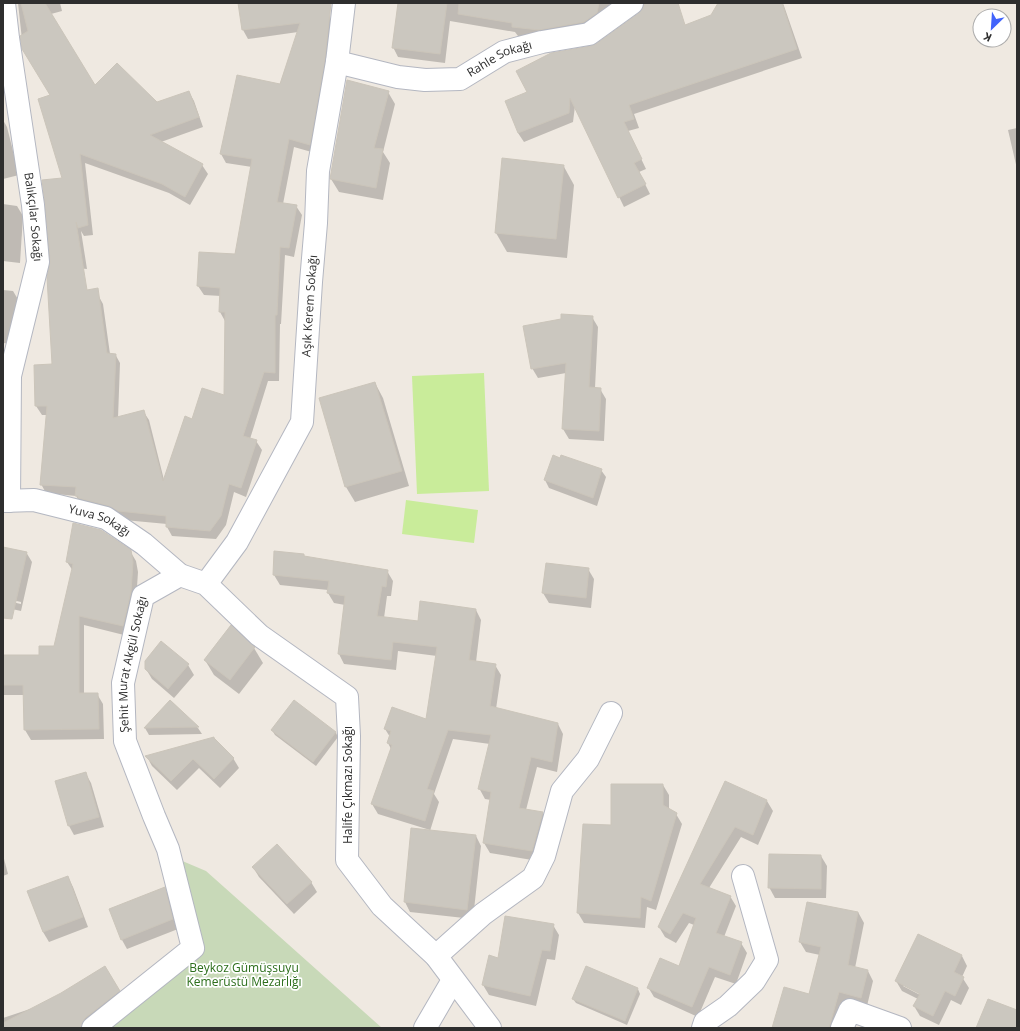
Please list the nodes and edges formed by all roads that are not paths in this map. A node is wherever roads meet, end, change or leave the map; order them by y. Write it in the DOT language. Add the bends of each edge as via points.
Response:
graph roads {
  1 [pos="4,3"];
  2 [pos="344,3"];
  3 [pos="632,3"];
  4 [pos="336,62"];
  5 [pos="6,501"];
  6 [pos="180,575"];
  7 [pos="206,584"];
  8 [pos="611,713"];
  9 [pos="743,876"];
  10 [pos="436,956"];
  11 [pos="453,980"];
  12 [pos="93,1028"];
  13 [pos="426,1028"];
  14 [pos="490,1028"];
  15 [pos="703,1028"];
  16 [pos="842,1028"];
  17 [pos="900,1028"];
  1 -- 5 [label="street, Balıkçılar Sokağı" via="33,205 38,262 10,376"];
  2 -- 4 [label="street, Aşık Kerem Sokağı"];
  3 -- 4 [label="street, Rahle Sokağı" via="589,34 504,52 460,79 426,80 398,77"];
  4 -- 7 [label="street, Aşık Kerem Sokağı" via="318,171 302,422 238,542"];
  5 -- 6 [label="street, Yuva Sokağı" via="34,500 106,518 144,544"];
  6 -- 7 [label="street, Halife Çıkmazı Sokağı"];
  6 -- 12 [label="street, Şehit Murat Akgül Sokağı" via="143,596 123,683 125,741 168,849 193,948"];
  7 -- 10 [label="street, Halife Çıkmazı Sokağı" via="259,635 347,697 347,860 382,906"];
  8 -- 10 [label="street" via="588,759 562,791 544,856 533,878 483,914"];
  9 -- 15 [label="street" via="766,960 754,981 728,1006 705,1022"];
  10 -- 11 [label="street, Halife Çıkmazı Sokağı"];
  11 -- 13 [label="street"];
  11 -- 14 [label="street, Halife Çıkmazı Sokağı"];
  16 -- 17 [label="street" via="850,1010"];
}
